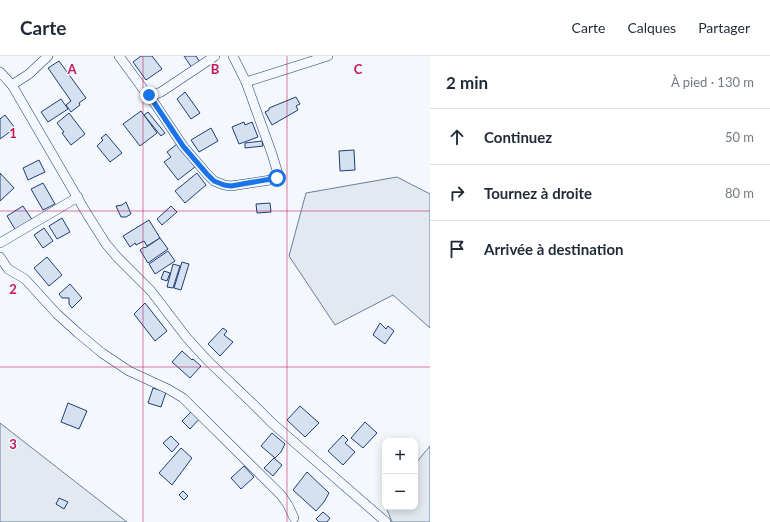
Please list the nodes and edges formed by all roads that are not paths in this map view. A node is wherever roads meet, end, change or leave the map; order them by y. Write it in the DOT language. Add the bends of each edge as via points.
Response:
graph roads {
  1 [pos="48,56"];
  2 [pos="119,56"];
  3 [pos="215,56"];
  4 [pos="233,56"];
  5 [pos="328,56"];
  6 [pos="0,72"];
  7 [pos="246,82"];
  8 [pos="12,85"];
  9 [pos="149,95"];
  10 [pos="78,197"];
  11 [pos="0,243"];
  12 [pos="0,257"];
  13 [pos="294,518"];
  14 [pos="386,522"];
  1 -- 8 [label="street" via="29,74"];
  2 -- 9 [label="street"];
  3 -- 9 [label="street" via="161,92"];
  4 -- 7 [label="street"];
  5 -- 7 [label="street"];
  6 -- 8 [label="street"];
  7 -- 9 [label="street" via="279,176 231,186 214,181 183,146"];
  8 -- 10 [label="street"];
  10 -- 11 [label="street"];
  10 -- 14 [label="street" via="117,258 151,291 208,361 272,423"];
  12 -- 13 [label="street" via="8,269 25,279 57,314 102,353 129,371 183,398 280,494"];
}
